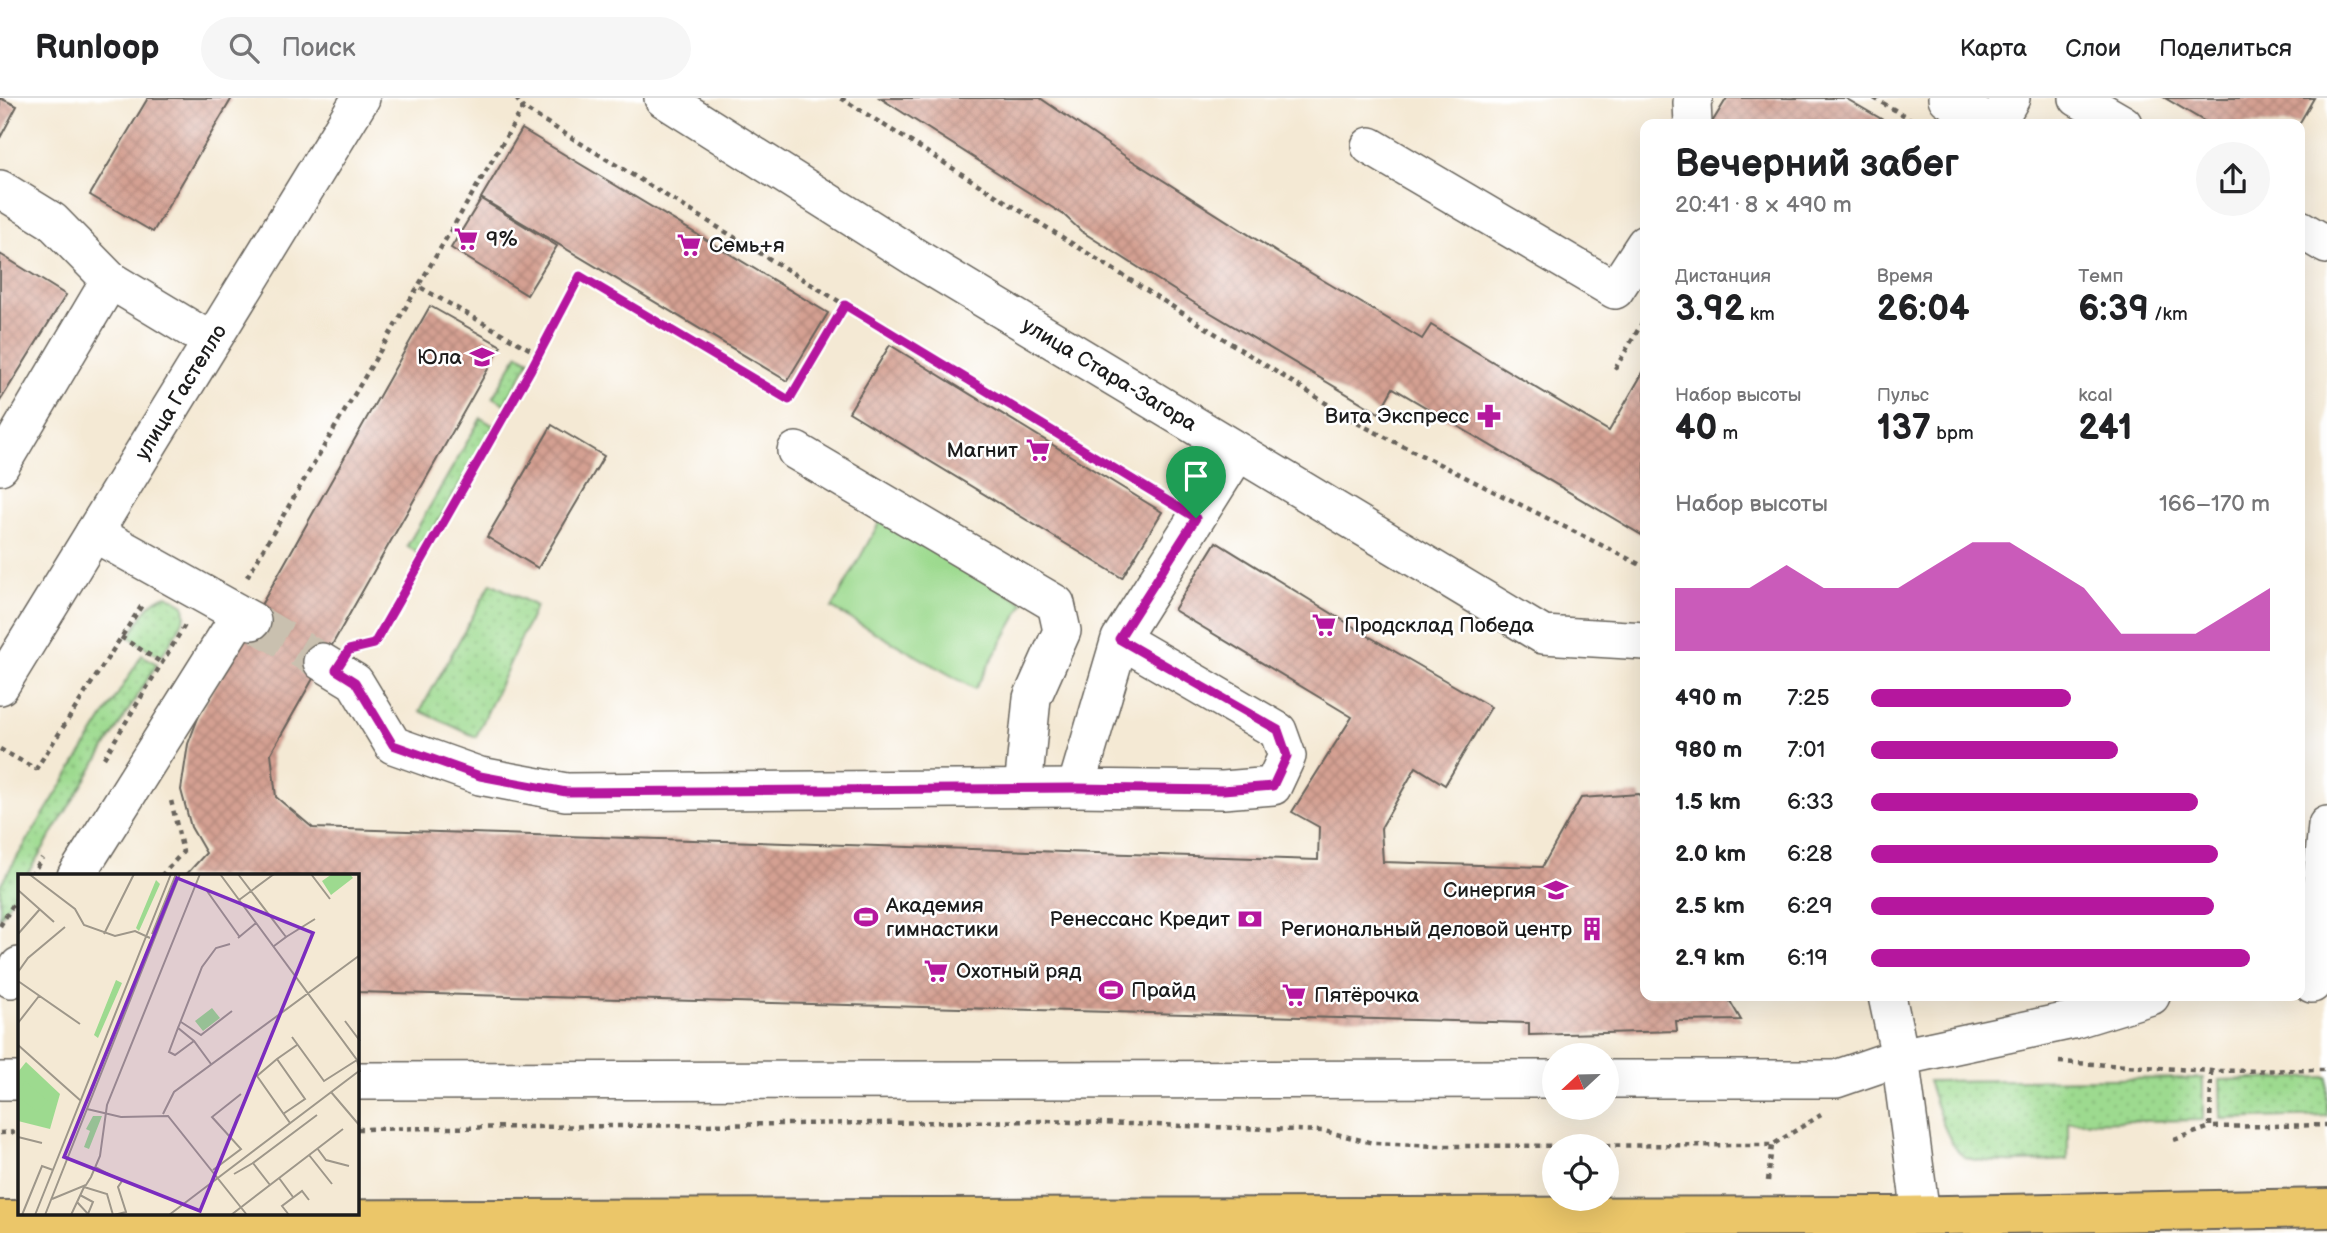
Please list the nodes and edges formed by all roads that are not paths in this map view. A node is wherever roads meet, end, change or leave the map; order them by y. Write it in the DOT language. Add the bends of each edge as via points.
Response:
graph roads {
  1 [pos="361,98"];
  2 [pos="663,98"];
  3 [pos="1694,98"];
  4 [pos="1947,98"];
  5 [pos="2011,98"];
  6 [pos="2078,98"];
  7 [pos="709,110"];
  8 [pos="1693,119"];
  9 [pos="1982,119"];
  10 [pos="1999,119"];
  11 [pos="2114,119"];
  12 [pos="1370,146"];
  13 [pos="0,189"];
  14 [pos="2305,232"];
  15 [pos="2327,245"];
  16 [pos="1640,252"];
  17 [pos="110,280"];
  18 [pos="211,341"];
  19 [pos="796,451"];
  20 [pos="1238,452"];
  21 [pos="0,466"];
  22 [pos="94,533"];
  23 [pos="1119,639"];
  24 [pos="1640,641"];
  25 [pos="329,666"];
  26 [pos="0,686"];
  27 [pos="1076,788"];
  28 [pos="1023,789"];
  29 [pos="2327,825"];
  30 [pos="77,874"];
  31 [pos="2313,984"];
  32 [pos="1888,1001"];
  33 [pos="2135,1001"];
  34 [pos="1900,1057"];
  35 [pos="1542,1079"];
  36 [pos="1619,1079"];
  37 [pos="0,1081"];
  38 [pos="18,1081"];
  39 [pos="359,1081"];
  40 [pos="2327,1208"];
  41 [pos="1921,1215"];
  42 [pos="0,1220"];
  1 -- 18 [label="street, улица Гастелло"];
  2 -- 7 [label="street, улица Стара-Загора"];
  3 -- 8 [label="street"];
  4 -- 9 [label="street"];
  5 -- 10 [label="street"];
  6 -- 11 [label="street"];
  7 -- 20 [label="street, улица Стара-Загора" via="918,259"];
  12 -- 16 [label="street" via="1615,290"];
  13 -- 17 [label="street" via="52,221"];
  14 -- 15 [label="street"];
  17 -- 18 [label="street"];
  17 -- 21 [label="street"];
  18 -- 22 [label="street, улица Гастелло"];
  19 -- 28 [label="street" via="1056,604 1062,631 1032,698"];
  20 -- 23 [label="street"];
  20 -- 24 [label="street, улица Стара-Загора" via="1543,635"];
  22 -- 26 [label="street, улица Гастелло"];
  22 -- 30 [label="street" via="240,615"];
  23 -- 27 [label="street"];
  23 -- 27 [label="street" via="1278,730 1287,756 1273,786"];
  25 -- 28 [label="street" via="355,682 393,745 480,776 566,792"];
  27 -- 28 [label="street"];
  29 -- 31 [label="street"];
  32 -- 34 [label="street"];
  33 -- 34 [label="street" via="2073,1020"];
  34 -- 36 [label="street" via="1836,1079"];
  34 -- 41 [label="street"];
  35 -- 39 [label="street"];
  37 -- 38 [label="street"];
  40 -- 41 [label="main road"];
  41 -- 42 [label="main road"];
}
